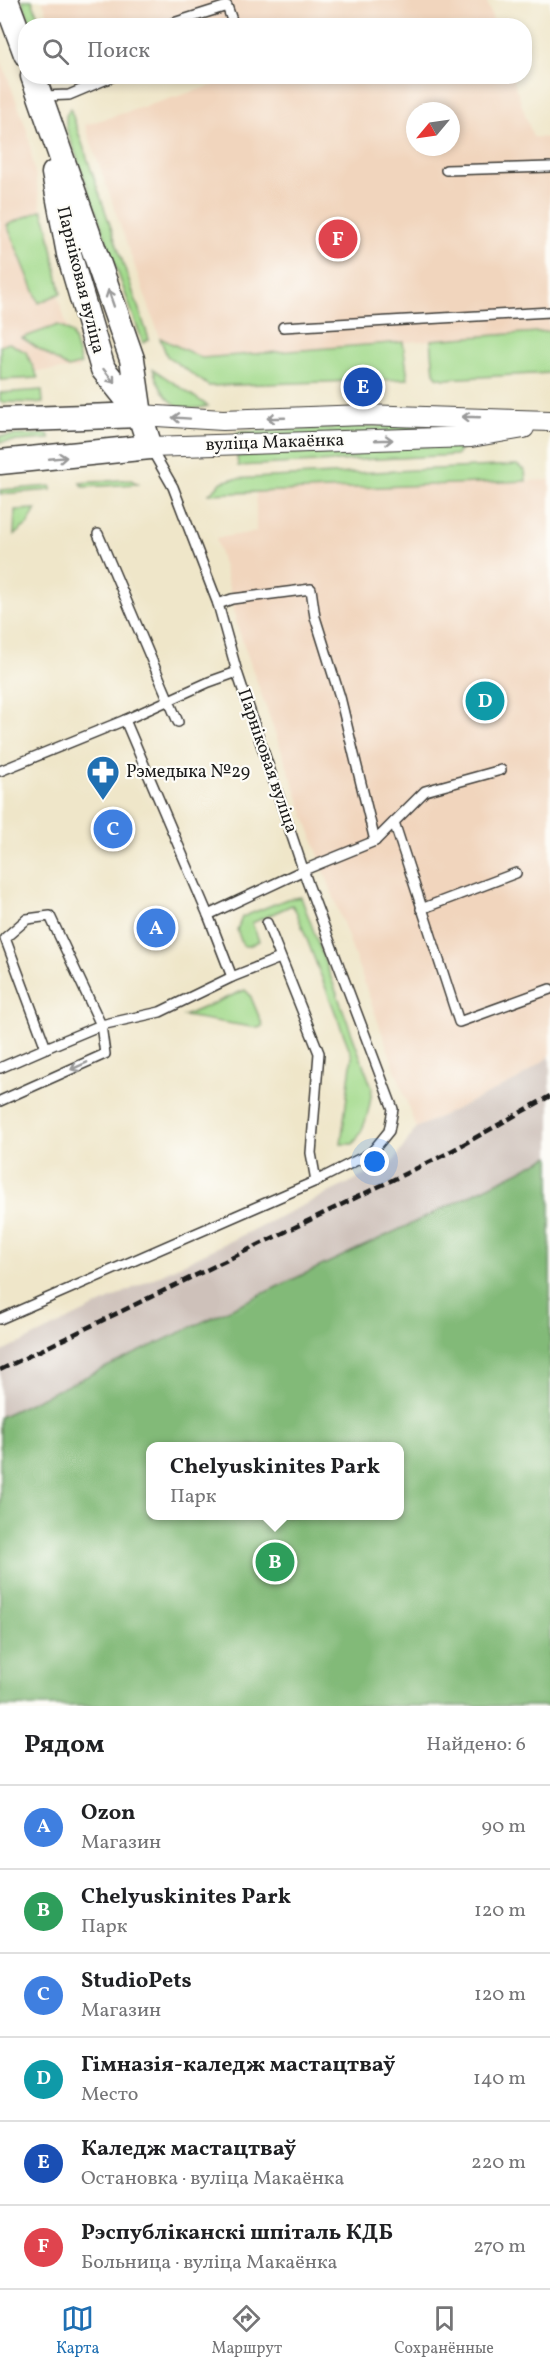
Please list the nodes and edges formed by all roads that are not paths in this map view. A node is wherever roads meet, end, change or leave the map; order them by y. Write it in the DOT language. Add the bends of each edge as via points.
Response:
graph roads {
  1 [pos="6,0"];
  2 [pos="189,18"];
  3 [pos="231,18"];
  4 [pos="18,32"];
  5 [pos="95,84"];
  6 [pos="37,86"];
  7 [pos="550,166"];
  8 [pos="446,170"];
  9 [pos="550,312"];
  10 [pos="283,327"];
  11 [pos="140,415"];
  12 [pos="0,420"];
  13 [pos="550,422"];
  14 [pos="150,447"];
  15 [pos="0,462"];
  16 [pos="98,534"];
  17 [pos="218,604"];
  18 [pos="237,672"];
  19 [pos="169,700"];
  20 [pos="125,720"];
  21 [pos="178,722"];
  22 [pos="501,770"];
  23 [pos="0,771"];
  24 [pos="394,822"];
  25 [pos="375,841"];
  26 [pos="304,870"];
  27 [pos="516,873"];
  28 [pos="421,909"];
  29 [pos="208,915"];
  30 [pos="267,923"];
  31 [pos="280,958"];
  32 [pos="232,977"];
  33 [pos="550,989"];
  34 [pos="100,1025"];
  35 [pos="46,1048"];
  36 [pos="0,1068"];
  37 [pos="0,1101"];
  38 [pos="316,1180"];
  39 [pos="0,1319"];
  1 -- 4 [label="street"];
  2 -- 3 [label="lane" via="227,6"];
  5 -- 6 [label="lane" via="69,95"];
  6 -- 11 [label="street, Парніковая вуліца" via="132,359"];
  7 -- 8 [label="lane"];
  9 -- 10 [label="lane"];
  11 -- 12 [label="street, вуліца Макаёнка"];
  13 -- 11 [label="street, вуліца Макаёнка, one-way" via="364,415 223,420"];
  11 -- 14 [label="street, Парніковая вуліца"];
  14 -- 13 [label="street, вуліца Макаёнка, one-way" via="471,436"];
  15 -- 14 [label="street, вуліца Макаёнка, one-way"];
  14 -- 17 [label="lane, Парніковая вуліца" via="172,488"];
  16 -- 19 [label="lane"];
  17 -- 18 [label="lane, Парніковая вуліца"];
  17 -- 25 [label="lane" via="311,590"];
  18 -- 19 [label="lane"];
  18 -- 26 [label="lane, Парніковая вуліца"];
  19 -- 20 [label="lane"];
  19 -- 21 [label="lane"];
  20 -- 23 [label="lane"];
  20 -- 29 [label="lane"];
  22 -- 24 [label="lane" via="425,791"];
  24 -- 25 [label="lane"];
  24 -- 28 [label="lane"];
  25 -- 26 [label="lane"];
  26 -- 29 [label="lane"];
  26 -- 38 [label="lane, Парніковая вуліца" via="393,1109 389,1131 371,1154"];
  27 -- 28 [label="lane"];
  28 -- 33 [label="lane" via="459,1022"];
  29 -- 32 [label="lane"];
  30 -- 31 [label="lane"];
  31 -- 32 [label="lane"];
  31 -- 38 [label="lane" via="319,1053 311,1153"];
  32 -- 34 [label="lane" via="160,1012"];
  34 -- 35 [label="lane"];
  34 -- 35 [label="lane" via="50,916 27,919 5,938"];
  34 -- 37 [label="lane, one-way" via="105,1054"];
  35 -- 36 [label="lane"];
  38 -- 39 [label="lane"];
}
